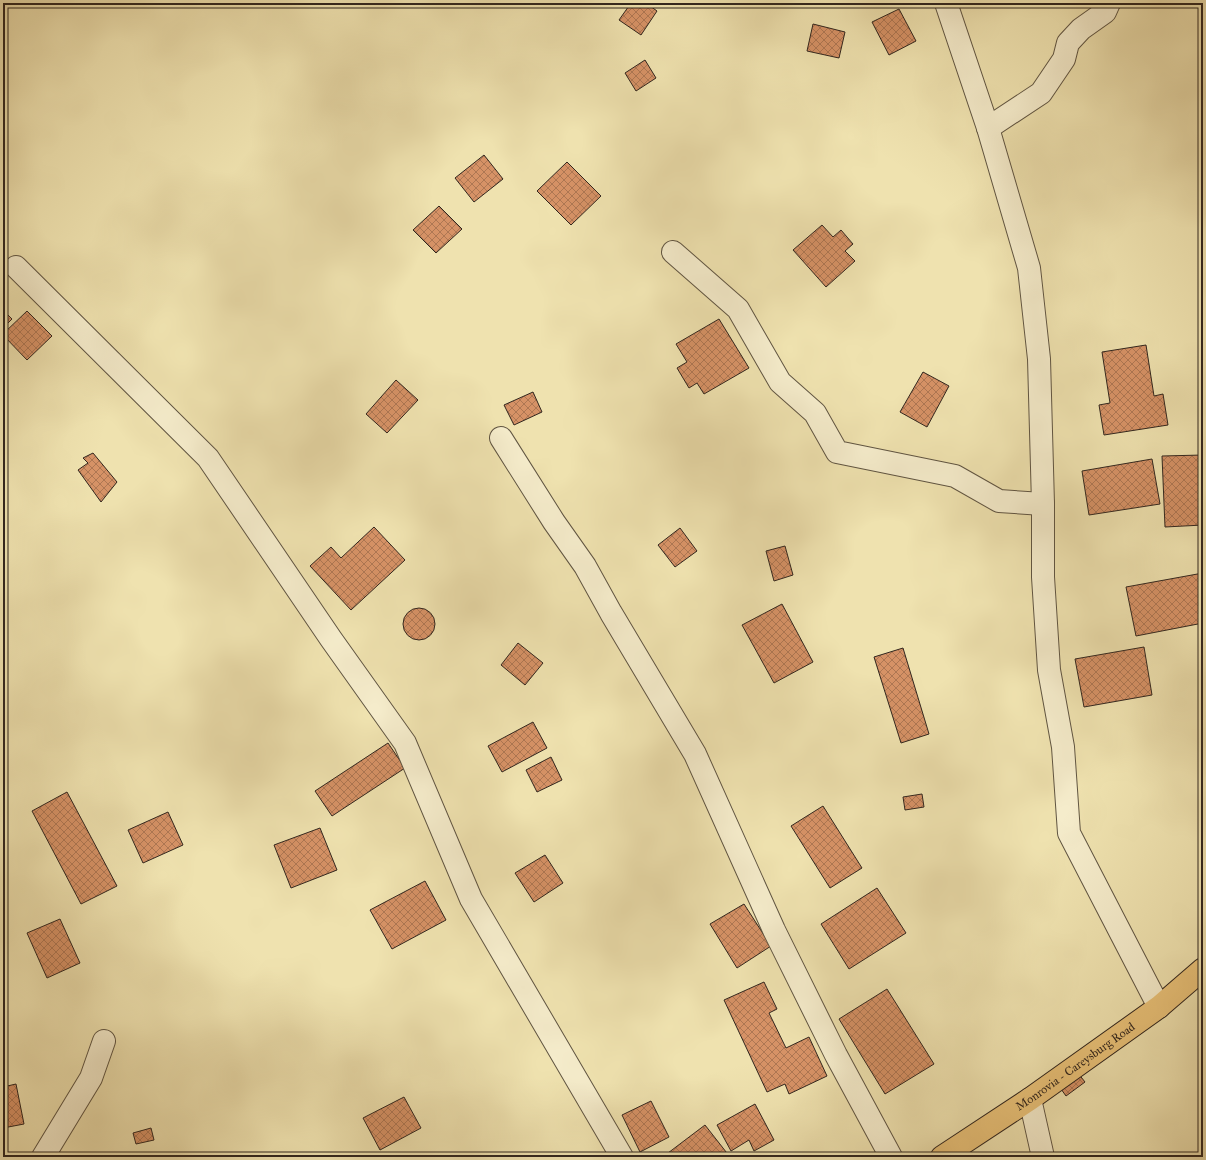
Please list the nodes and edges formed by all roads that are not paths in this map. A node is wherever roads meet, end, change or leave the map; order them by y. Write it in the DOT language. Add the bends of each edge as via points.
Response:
graph roads {
  1 [pos="946,3"];
  2 [pos="1109,3"];
  3 [pos="988,128"];
  4 [pos="673,252"];
  5 [pos="16,267"];
  6 [pos="501,438"];
  7 [pos="1043,504"];
  8 [pos="1203,969"];
  9 [pos="1159,1007"];
  10 [pos="104,1041"];
  11 [pos="1030,1099"];
  12 [pos="43,1157"];
  13 [pos="622,1157"];
  14 [pos="891,1157"];
  15 [pos="942,1157"];
  16 [pos="1044,1157"];
  1 -- 3 [label="street"];
  2 -- 3 [label="street" via="1105,12 1081,29 1068,43 1064,59 1041,93"];
  3 -- 7 [label="street" via="1029,268 1039,359"];
  4 -- 7 [label="street" via="738,309 780,382 815,413 837,452 955,476 999,501"];
  5 -- 13 [label="street" via="208,458 331,639 406,743 471,899"];
  6 -- 14 [label="street" via="585,566 695,754 774,930 836,1055"];
  7 -- 9 [label="street" via="1043,577 1049,670 1063,747 1068,833"];
  8 -- 9 [label="main road, Monrovia - Careysburg Road"];
  9 -- 11 [label="main road, Monrovia - Careysburg Road"];
  10 -- 12 [label="street" via="91,1078"];
  11 -- 15 [label="main road, Monrovia - Careysburg Road"];
  11 -- 16 [label="street"];
}
